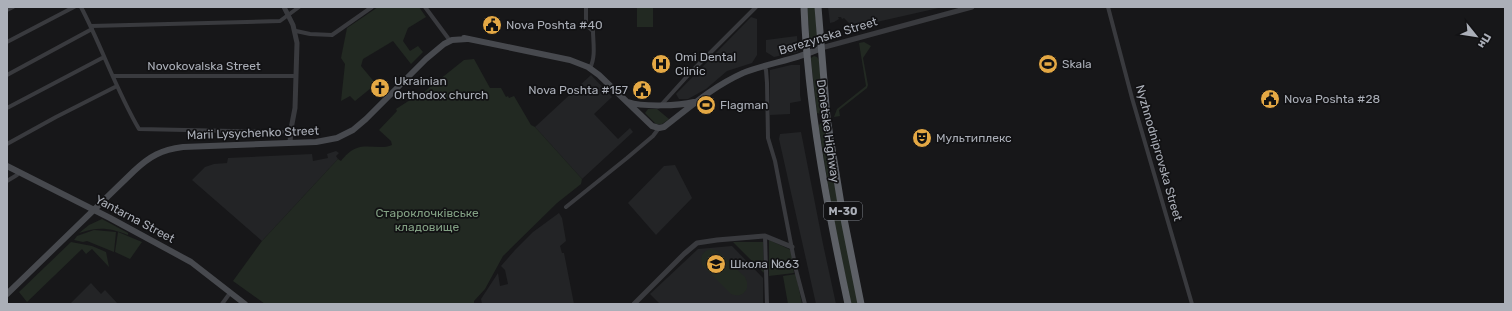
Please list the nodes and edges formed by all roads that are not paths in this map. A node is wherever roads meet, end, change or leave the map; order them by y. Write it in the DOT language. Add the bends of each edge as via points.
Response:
graph roads {
  1 [pos="13,7"];
  2 [pos="74,7"];
  3 [pos="81,7"];
  4 [pos="284,7"];
  5 [pos="299,7"];
  6 [pos="372,7"];
  7 [pos="425,7"];
  8 [pos="586,7"];
  9 [pos="756,7"];
  10 [pos="804,7"];
  11 [pos="818,7"];
  12 [pos="972,7"];
  13 [pos="1108,7"];
  14 [pos="7,10"];
  15 [pos="287,14"];
  16 [pos="92,28"];
  17 [pos="296,31"];
  18 [pos="448,38"];
  19 [pos="467,39"];
  20 [pos="7,42"];
  21 [pos="822,48"];
  22 [pos="807,55"];
  23 [pos="104,58"];
  24 [pos="427,58"];
  25 [pos="764,66"];
  26 [pos="590,68"];
  27 [pos="7,75"];
  28 [pos="113,76"];
  29 [pos="296,76"];
  30 [pos="117,86"];
  31 [pos="627,101"];
  32 [pos="695,101"];
  33 [pos="662,104"];
  34 [pos="649,105"];
  35 [pos="671,105"];
  36 [pos="7,108"];
  37 [pos="679,115"];
  38 [pos="644,118"];
  39 [pos="827,118"];
  40 [pos="814,120"];
  41 [pos="659,128"];
  42 [pos="290,136"];
  43 [pos="290,143"];
  44 [pos="7,144"];
  45 [pos="7,166"];
  46 [pos="18,172"];
  47 [pos="7,181"];
  48 [pos="566,207"];
  49 [pos="94,210"];
  50 [pos="765,236"];
  51 [pos="792,247"];
  52 [pos="230,293"];
  53 [pos="7,294"];
  54 [pos="222,304"];
  55 [pos="245,304"];
  56 [pos="634,304"];
  57 [pos="767,304"];
  58 [pos="805,304"];
  59 [pos="848,304"];
  60 [pos="861,304"];
  61 [pos="1192,304"];
  1 -- 14 [label="street"];
  2 -- 20 [label="street"];
  3 -- 16 [label="street"];
  4 -- 15 [label="street"];
  5 -- 15 [label="street"];
  6 -- 17 [label="street" via="332,35"];
  7 -- 18 [label="street"];
  8 -- 26 [label="street" via="586,25 593,31 593,57"];
  9 -- 33 [label="street"];
  10 -- 22 [label="highway, Donetske Highway / М-30"];
  11 -- 21 [label="highway, Donetske Highway / М-30"];
  12 -- 21 [label="street, Berezynska Street"];
  13 -- 61 [label="street, Nyzhnodniprovska Street"];
  15 -- 16 [label="street" via="280,21"];
  15 -- 17 [label="street"];
  16 -- 23 [label="street"];
  16 -- 27 [label="street"];
  17 -- 29 [label="street"];
  18 -- 19 [label="main road, Marii Lysychenko Street" via="458,36"];
  18 -- 24 [label="main road, Marii Lysychenko Street"];
  19 -- 24 [label="main road, Marii Lysychenko Street" via="450,40"];
  19 -- 26 [label="main road, Marii Lysychenko Street" via="563,58"];
  21 -- 22 [label="main road, Berezynska Street"];
  21 -- 39 [label="highway, Donetske Highway / М-30"];
  22 -- 25 [label="main road, Berezynska Street"];
  22 -- 40 [label="highway, Donetske Highway / М-30"];
  23 -- 28 [label="street"];
  23 -- 36 [label="street"];
  24 -- 43 [label="main road, Marii Lysychenko Street" via="366,119 345,135 322,142"];
  25 -- 32 [label="main road, Berezynska Street" via="726,82"];
  25 -- 51 [label="street" via="767,83 768,138"];
  26 -- 31 [label="main road, Marii Lysychenko Street"];
  28 -- 29 [label="street, Novokovalska Street"];
  28 -- 30 [label="street"];
  29 -- 42 [label="street" via="295,108"];
  30 -- 42 [label="street" via="139,129 284,132"];
  30 -- 44 [label="street"];
  31 -- 34 [label="main road"];
  31 -- 38 [label="main road, Marii Lysychenko Street"];
  32 -- 35 [label="main road, Berezynska Street"];
  32 -- 37 [label="main road, Berezynska Street"];
  33 -- 34 [label="main road"];
  33 -- 35 [label="main road"];
  34 -- 38 [label="main road" via="643,110"];
  35 -- 37 [label="main road" via="677,108"];
  37 -- 41 [label="main road, Berezynska Street"];
  38 -- 41 [label="main road, Marii Lysychenko Street" via="652,126"];
  39 -- 40 [label="highway"];
  39 -- 60 [label="highway, Donetske Highway / М-30"];
  40 -- 59 [label="highway, Donetske Highway / М-30"];
  41 -- 48 [label="street, Berezynska Street" via="627,158"];
  42 -- 43 [label="street"];
  43 -- 49 [label="main road, Marii Lysychenko Street" via="183,147 161,151 145,161"];
  45 -- 46 [label="main road, Yantarna Street"];
  46 -- 47 [label="street"];
  46 -- 49 [label="main road, Yantarna Street"];
  49 -- 52 [label="main road, Yantarna Street" via="191,262"];
  49 -- 53 [label="main road, Marii Lysychenko Street"];
  50 -- 51 [label="street"];
  50 -- 56 [label="street" via="697,243"];
  50 -- 57 [label="street"];
  51 -- 58 [label="street"];
  52 -- 54 [label="street"];
  52 -- 55 [label="main road, Yantarna Street"];
}
